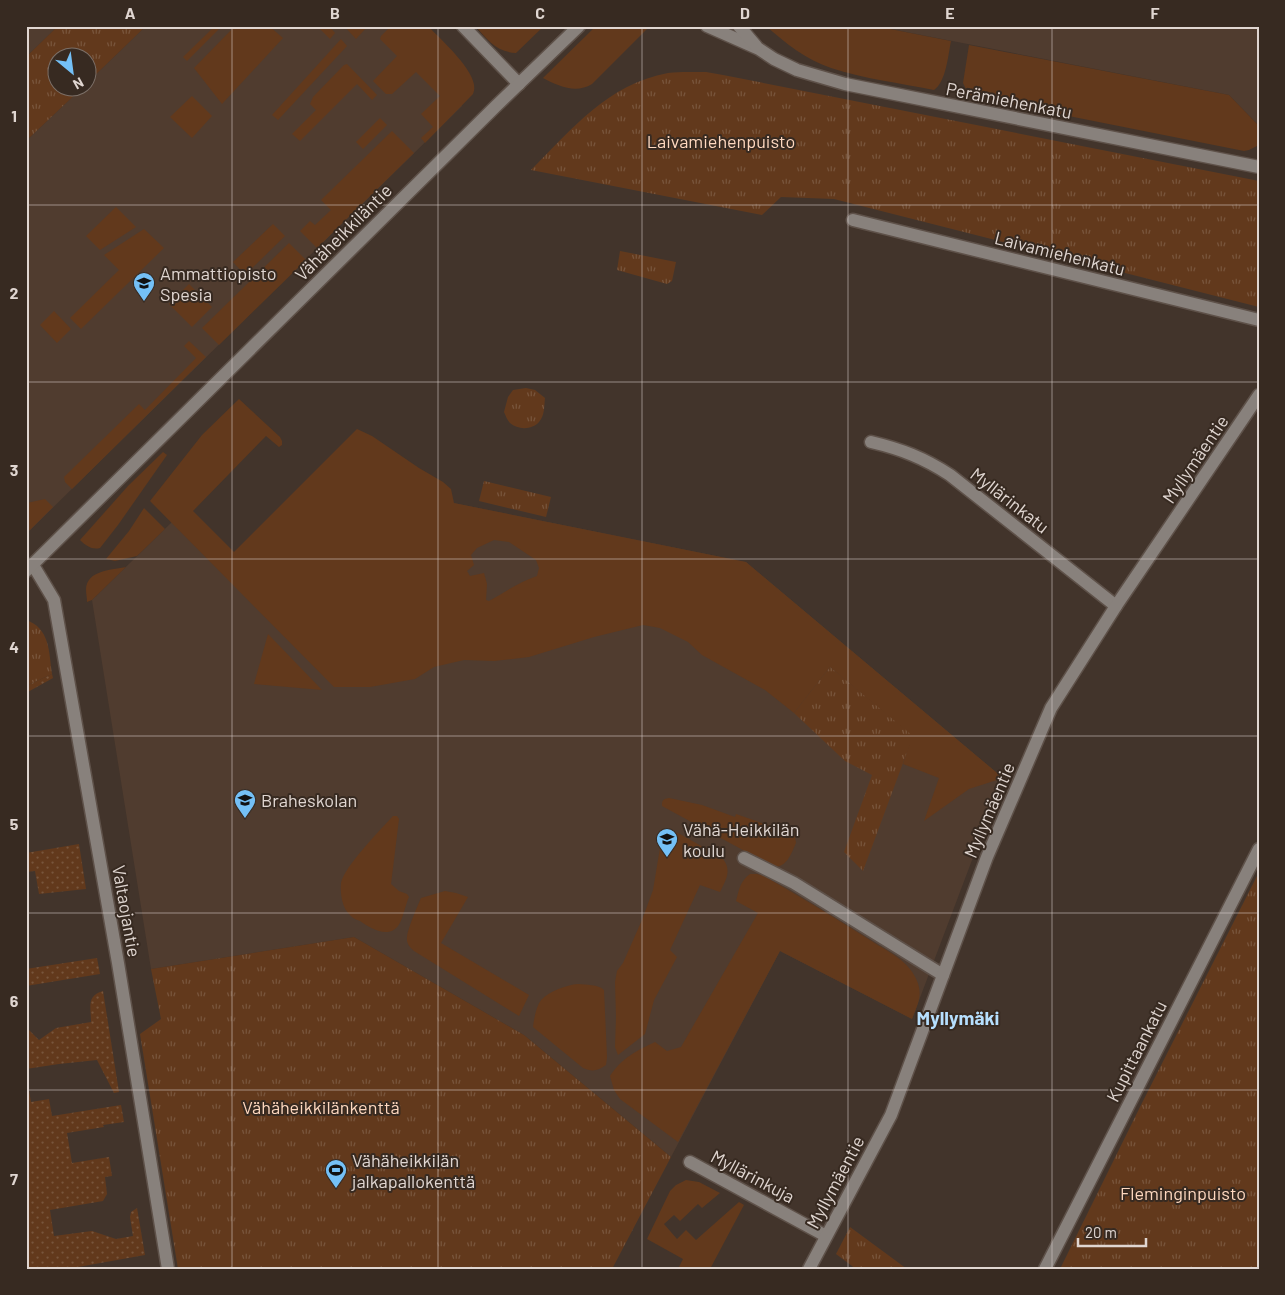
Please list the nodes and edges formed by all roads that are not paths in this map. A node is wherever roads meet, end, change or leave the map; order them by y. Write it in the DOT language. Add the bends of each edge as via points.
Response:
graph roads {
  1 [pos="463,26"];
  2 [pos="579,26"];
  3 [pos="707,26"];
  4 [pos="739,26"];
  5 [pos="759,50"];
  6 [pos="519,84"];
  7 [pos="1259,168"];
  8 [pos="853,220"];
  9 [pos="1259,320"];
  10 [pos="1259,395"];
  11 [pos="871,442"];
  12 [pos="29,568"];
  13 [pos="1116,606"];
  14 [pos="1259,849"];
  15 [pos="744,858"];
  16 [pos="943,975"];
  17 [pos="690,1162"];
  18 [pos="826,1236"];
  19 [pos="168,1269"];
  20 [pos="809,1269"];
  21 [pos="1045,1269"];
  1 -- 6 [label="street"];
  2 -- 6 [label="street, Vähäheikkiläntie"];
  3 -- 5 [label="street, Perämiehenkatu"];
  4 -- 5 [label="street, Perämiehenkatu"];
  5 -- 7 [label="street, Perämiehenkatu" via="797,70 846,84"];
  6 -- 12 [label="street, Vähäheikkiläntie"];
  8 -- 9 [label="street, Laivamiehenkatu"];
  10 -- 13 [label="street, Myllymäentie"];
  11 -- 13 [label="street, Myllärinkatu" via="912,454 950,475"];
  12 -- 19 [label="street, Valtaojantie" via="54,600 119,966"];
  13 -- 16 [label="street, Myllymäentie" via="1052,708 987,857"];
  14 -- 21 [label="street, Kupittaankatu"];
  15 -- 16 [label="street" via="794,883"];
  16 -- 18 [label="street, Myllymäentie" via="891,1115"];
  17 -- 18 [label="street, Myllärinkuja"];
  18 -- 20 [label="street, Myllymäentie"];
}
